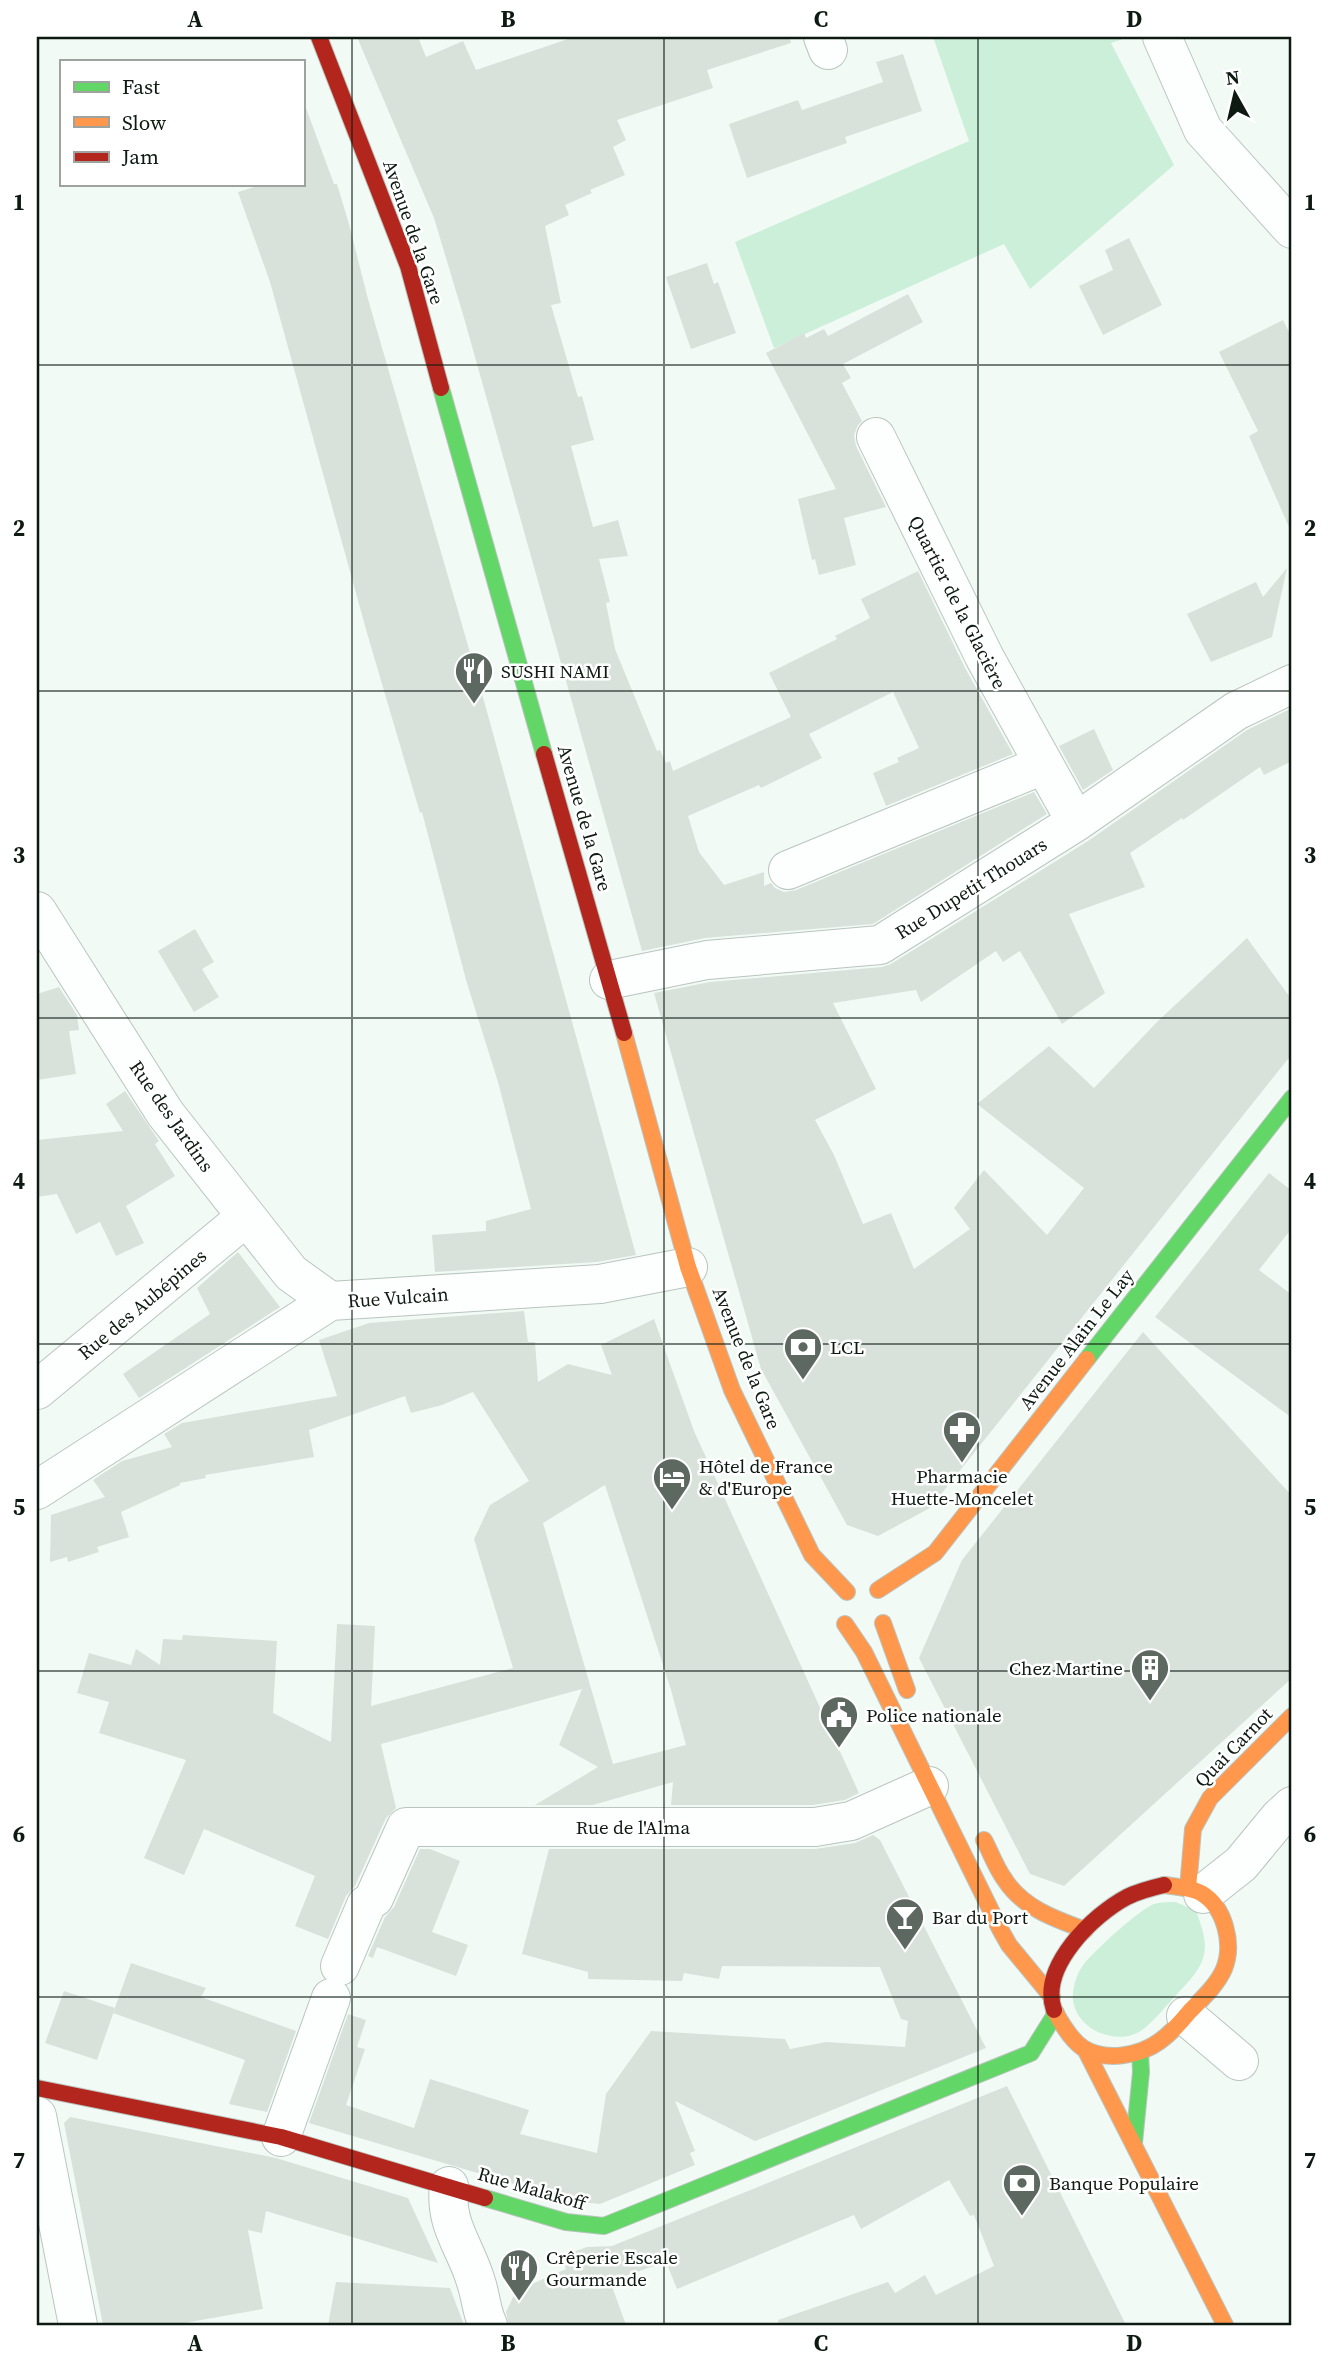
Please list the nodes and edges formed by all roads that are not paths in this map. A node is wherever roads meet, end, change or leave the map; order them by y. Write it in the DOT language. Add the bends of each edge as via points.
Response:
graph roads {
  1 [pos="319,37"];
  2 [pos="1162,37"];
  3 [pos="1292,229"];
  4 [pos="876,437"];
  5 [pos="1292,684"];
  6 [pos="1043,765"];
  7 [pos="1076,822"];
  8 [pos="788,870"];
  9 [pos="37,911"];
  10 [pos="609,980"];
  11 [pos="1292,1098"];
  12 [pos="246,1217"];
  13 [pos="688,1267"];
  14 [pos="330,1301"];
  15 [pos="37,1390"];
  16 [pos="37,1490"];
  17 [pos="883,1606"];
  18 [pos="843,1608"];
  19 [pos="914,1704"];
  20 [pos="1292,1716"];
  21 [pos="929,1786"];
  22 [pos="1292,1806"];
  23 [pos="979,1830"];
  24 [pos="1195,1891"];
  25 [pos="1085,1930"];
  26 [pos="1052,1997"];
  27 [pos="1056,2013"];
  28 [pos="1186,2016"];
  29 [pos="1085,2049"];
  30 [pos="1140,2053"];
  31 [pos="1239,2061"];
  32 [pos="37,2088"];
  33 [pos="37,2116"];
  34 [pos="281,2137"];
  35 [pos="1134,2143"];
  36 [pos="449,2186"];
  37 [pos="78,2325"];
  38 [pos="488,2325"];
  39 [pos="1225,2325"];
  1 -- 10 [label="main road, Avenue de la Gare" via="408,266"];
  2 -- 3 [label="street" via="1203,130"];
  4 -- 6 [label="street, Quartier de la Glacière"];
  5 -- 7 [label="street, Rue Dupetit Thouars" via="1237,710"];
  6 -- 7 [label="street, Quartier de la Glacière"];
  6 -- 8 [label="street"];
  7 -- 10 [label="street, Rue Dupetit Thouars" via="880,945 707,960"];
  9 -- 12 [label="street, Rue des Jardins" via="165,1113"];
  10 -- 13 [label="main road, Avenue de la Gare"];
  11 -- 17 [label="main road, Avenue Alain Le Lay" via="935,1553"];
  12 -- 14 [label="street, Rue des Jardins" via="291,1273"];
  12 -- 15 [label="street, Rue des Aubépines"];
  13 -- 14 [label="street, Rue Vulcain" via="600,1284"];
  13 -- 18 [label="main road, Avenue de la Gare" via="732,1390 812,1555"];
  14 -- 16 [label="street, Rue Vulcain"];
  17 -- 18 [label="main road" via="862,1586"];
  17 -- 18 [label="main road" via="878,1628 864,1633 857,1633"];
  17 -- 19 [label="main road" via="902,1681"];
  18 -- 21 [label="main road, Avenue de la Gare"];
  20 -- 24 [label="main road, Quai Carnot" via="1210,1798 1193,1829"];
  21 -- 26 [label="main road, Avenue de la Gare" via="1009,1945"];
  21 -- 34 [label="street, Rue de l'Alma" via="851,1821 815,1827 406,1827 335,1982"];
  22 -- 24 [label="street" via="1241,1864"];
  23 -- 25 [label="main road" via="1007,1885 1050,1917"];
  24 -- 25 [label="main road" via="1164,1885 1143,1890 1104,1912"];
  24 -- 28 [label="main road" via="1217,1908 1225,1927 1227,1955 1224,1970"];
  25 -- 26 [label="main road" via="1056,1974"];
  26 -- 27 [label="main road"];
  27 -- 29 [label="main road" via="1075,2044"];
  27 -- 36 [label="main road, Rue Malakoff" via="1031,2053 604,2226 566,2222"];
  28 -- 30 [label="main road" via="1170,2035"];
  28 -- 31 [label="street"];
  29 -- 30 [label="main road" via="1101,2055"];
  29 -- 35 [label="main road"];
  30 -- 35 [label="main road"];
  32 -- 34 [label="main road, Rue Malakoff"];
  33 -- 37 [label="street"];
  34 -- 36 [label="main road, Rue Malakoff"];
  35 -- 39 [label="main road"];
  36 -- 38 [label="street" via="450,2220 474,2276"];
}
